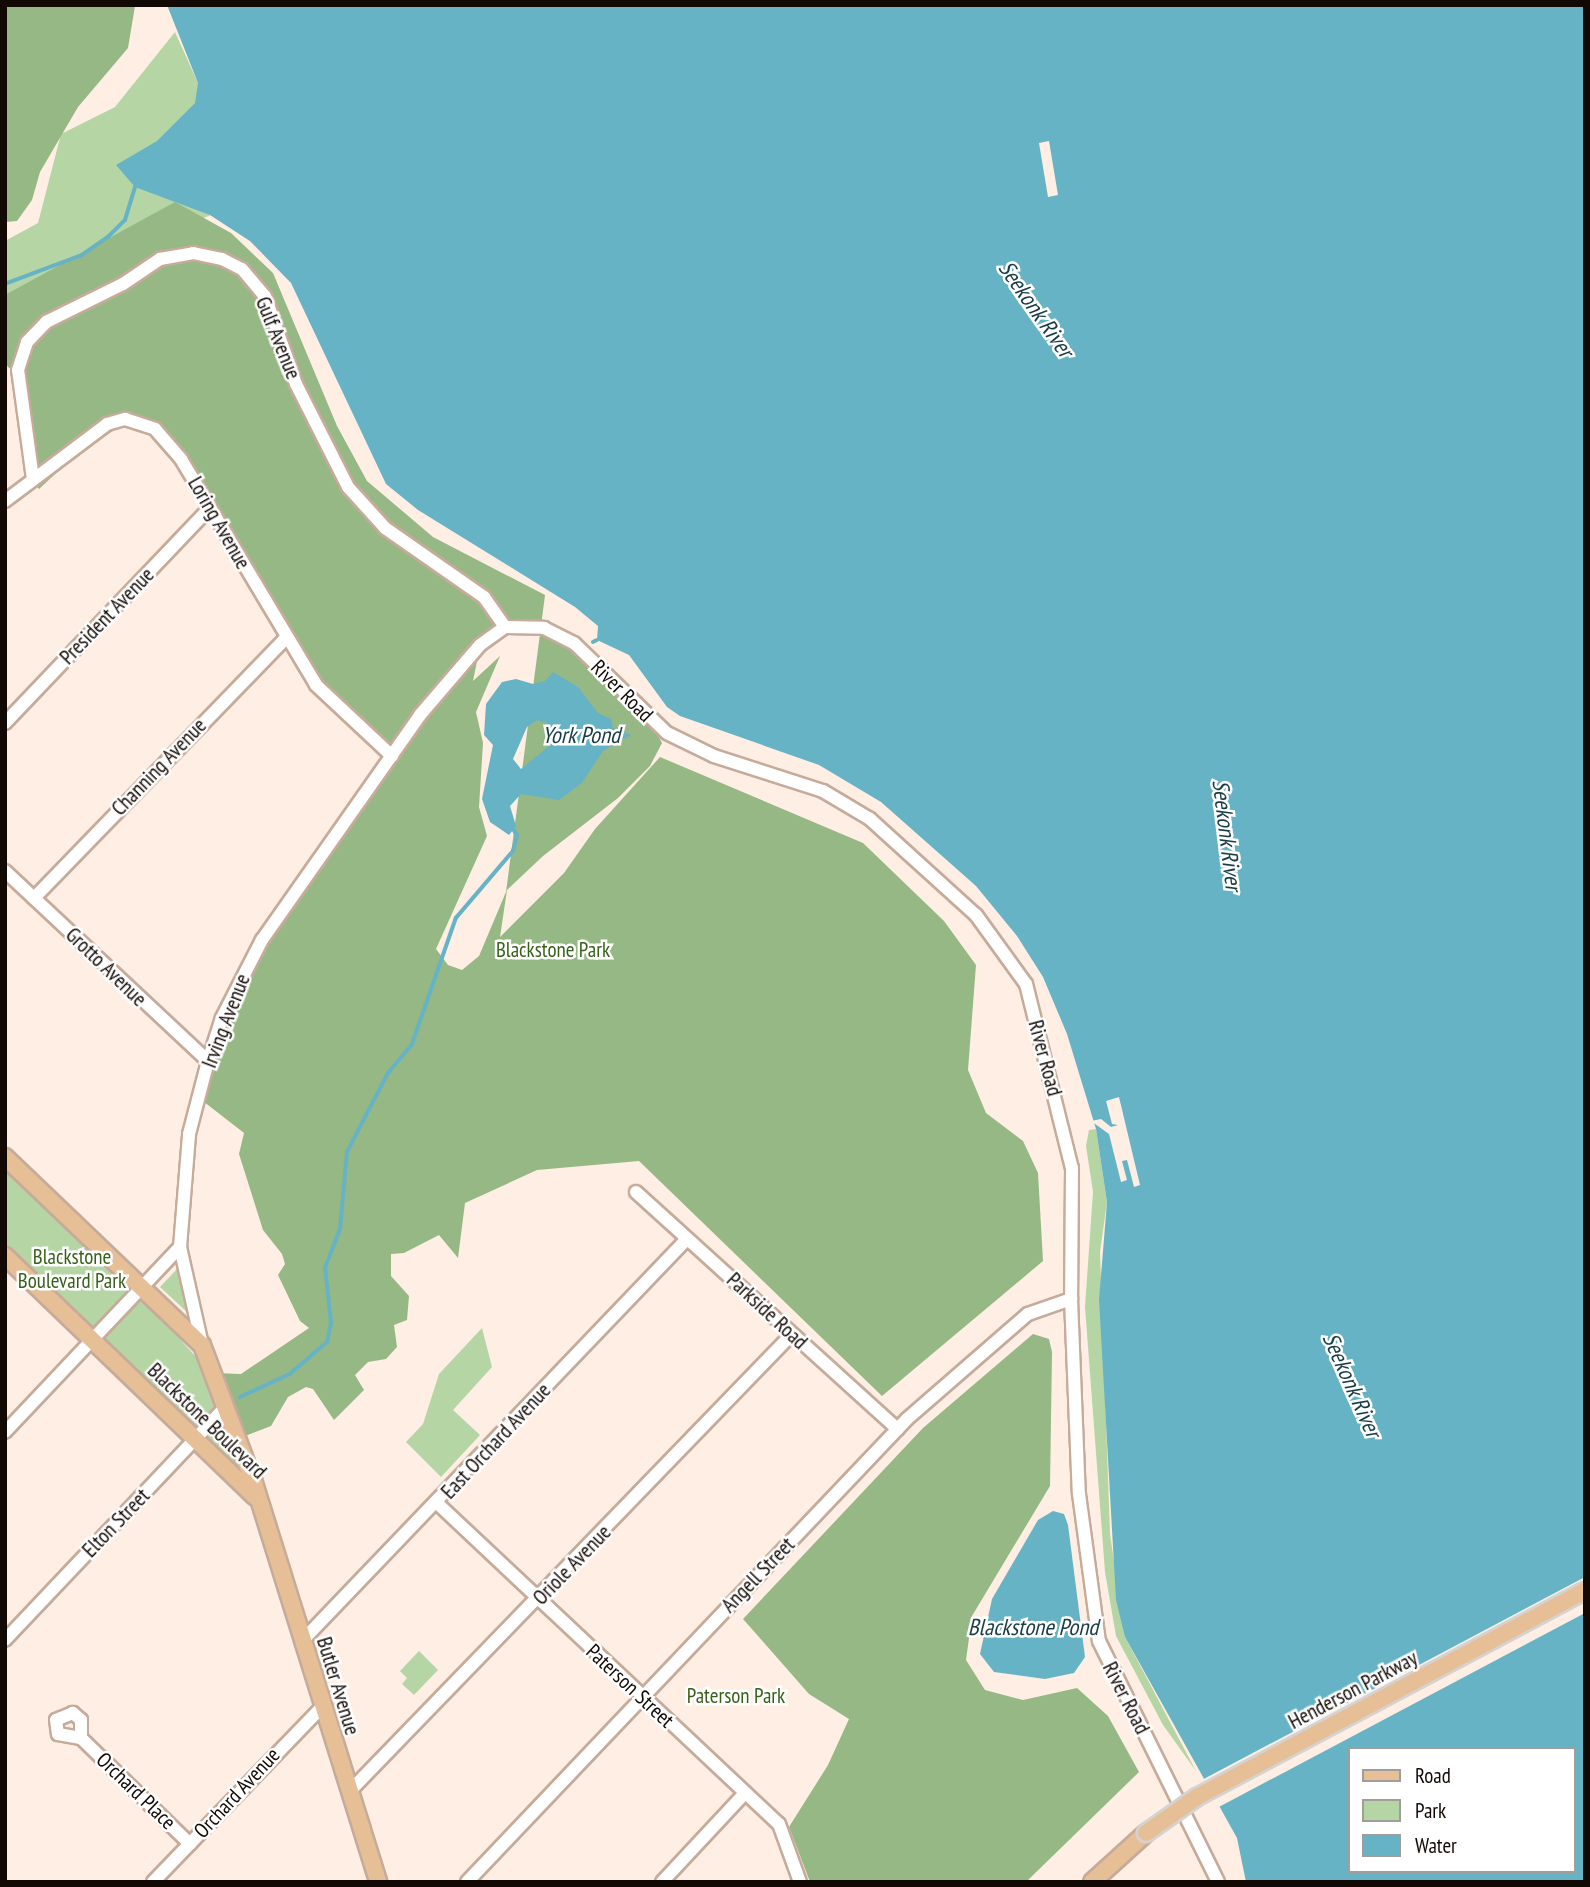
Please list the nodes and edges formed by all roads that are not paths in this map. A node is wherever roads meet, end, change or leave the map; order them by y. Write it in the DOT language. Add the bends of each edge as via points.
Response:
graph roads {
  1 [pos="33,479"];
  2 [pos="5,501"];
  3 [pos="209,508"];
  4 [pos="505,627"];
  5 [pos="286,638"];
  6 [pos="5,723"];
  7 [pos="393,756"];
  8 [pos="5,871"];
  9 [pos="34,898"];
  10 [pos="208,1061"];
  11 [pos="5,1157"];
  12 [pos="636,1192"];
  13 [pos="687,1239"];
  14 [pos="180,1247"];
  15 [pos="5,1256"];
  16 [pos="145,1287"];
  17 [pos="1071,1299"];
  18 [pos="792,1334"];
  19 [pos="93,1341"];
  20 [pos="202,1345"];
  21 [pos="226,1406"];
  22 [pos="897,1429"];
  23 [pos="5,1433"];
  24 [pos="197,1438"];
  25 [pos="258,1502"];
  26 [pos="437,1503"];
  27 [pos="1585,1591"];
  28 [pos="539,1600"];
  29 [pos="5,1640"];
  30 [pos="302,1641"];
  31 [pos="641,1697"];
  32 [pos="322,1706"];
  33 [pos="81,1738"];
  34 [pos="349,1792"];
  35 [pos="744,1794"];
  36 [pos="1146,1833"];
  37 [pos="190,1844"];
  38 [pos="153,1882"];
  39 [pos="378,1882"];
  40 [pos="467,1882"];
  41 [pos="662,1882"];
  42 [pos="800,1882"];
  43 [pos="1092,1882"];
  44 [pos="1109,1882"];
  45 [pos="1218,1882"];
  1 -- 2 [label="street, Loring Avenue"];
  1 -- 3 [label="street, Loring Avenue" via="107,424 125,419 143,422 169,442"];
  1 -- 4 [label="street, Gulf Avenue" via="18,370 27,342 46,321 123,284 160,259 193,253 222,259 242,270 265,296 296,384 348,487 385,528 484,597"];
  3 -- 5 [label="street, Loring Avenue"];
  3 -- 6 [label="street, President Avenue"];
  4 -- 7 [label="street, Irving Avenue" via="463,664"];
  4 -- 17 [label="street, River Road" via="544,628 574,643 656,725 692,746 814,788 846,804 898,843 976,915 1026,985 1069,1147"];
  5 -- 7 [label="street, Loring Avenue" via="316,685"];
  5 -- 9 [label="street, Channing Avenue"];
  7 -- 10 [label="street, Irving Avenue" via="262,940 222,1018"];
  8 -- 9 [label="street, Grotto Avenue"];
  9 -- 10 [label="street, Grotto Avenue"];
  10 -- 14 [label="street, Irving Avenue" via="189,1134"];
  11 -- 16 [label="main road, Blackstone Boulevard"];
  12 -- 13 [label="street, Parkside Road"];
  13 -- 18 [label="street, Parkside Road"];
  13 -- 26 [label="street, East Orchard Avenue"];
  14 -- 16 [label="street"];
  14 -- 20 [label="street, Blackstone Boulevard"];
  15 -- 19 [label="main road, Blackstone Boulevard"];
  16 -- 19 [label="street"];
  16 -- 20 [label="main road, Blackstone Boulevard"];
  17 -- 22 [label="street, Angell Street" via="1028,1314"];
  17 -- 45 [label="street, River Road" via="1079,1494 1091,1598 1109,1667"];
  18 -- 22 [label="street, Parkside Road"];
  18 -- 28 [label="street, Oriole Avenue"];
  19 -- 23 [label="street"];
  19 -- 24 [label="main road, Blackstone Boulevard"];
  20 -- 21 [label="main road, Blackstone Boulevard"];
  21 -- 24 [label="street, Elton Street"];
  21 -- 25 [label="main road, Blackstone Boulevard"];
  22 -- 31 [label="street, Angell Street"];
  24 -- 25 [label="main road, Blackstone Boulevard"];
  24 -- 29 [label="street, Elton Street"];
  25 -- 30 [label="main road, Butler Avenue"];
  26 -- 28 [label="street, Paterson Street"];
  26 -- 30 [label="street, East Orchard Avenue"];
  27 -- 36 [label="main road, Henderson Parkway, bridge" via="1197,1797"];
  28 -- 31 [label="street, Paterson Street"];
  28 -- 34 [label="street, Oriole Avenue"];
  30 -- 32 [label="main road, Butler Avenue"];
  31 -- 35 [label="street, Paterson Street"];
  31 -- 40 [label="street, Angell Street"];
  32 -- 34 [label="main road, Butler Avenue"];
  32 -- 37 [label="street, Orchard Avenue"];
  33 -- 37 [label="street, Orchard Place"];
  34 -- 39 [label="main road, Butler Avenue"];
  35 -- 41 [label="street"];
  35 -- 42 [label="street, Paterson Street" via="784,1832"];
  36 -- 43 [label="main road, Henderson Parkway"];
  36 -- 44 [label="main road, Henderson Parkway"];
  37 -- 38 [label="street, Orchard Avenue"];
}
